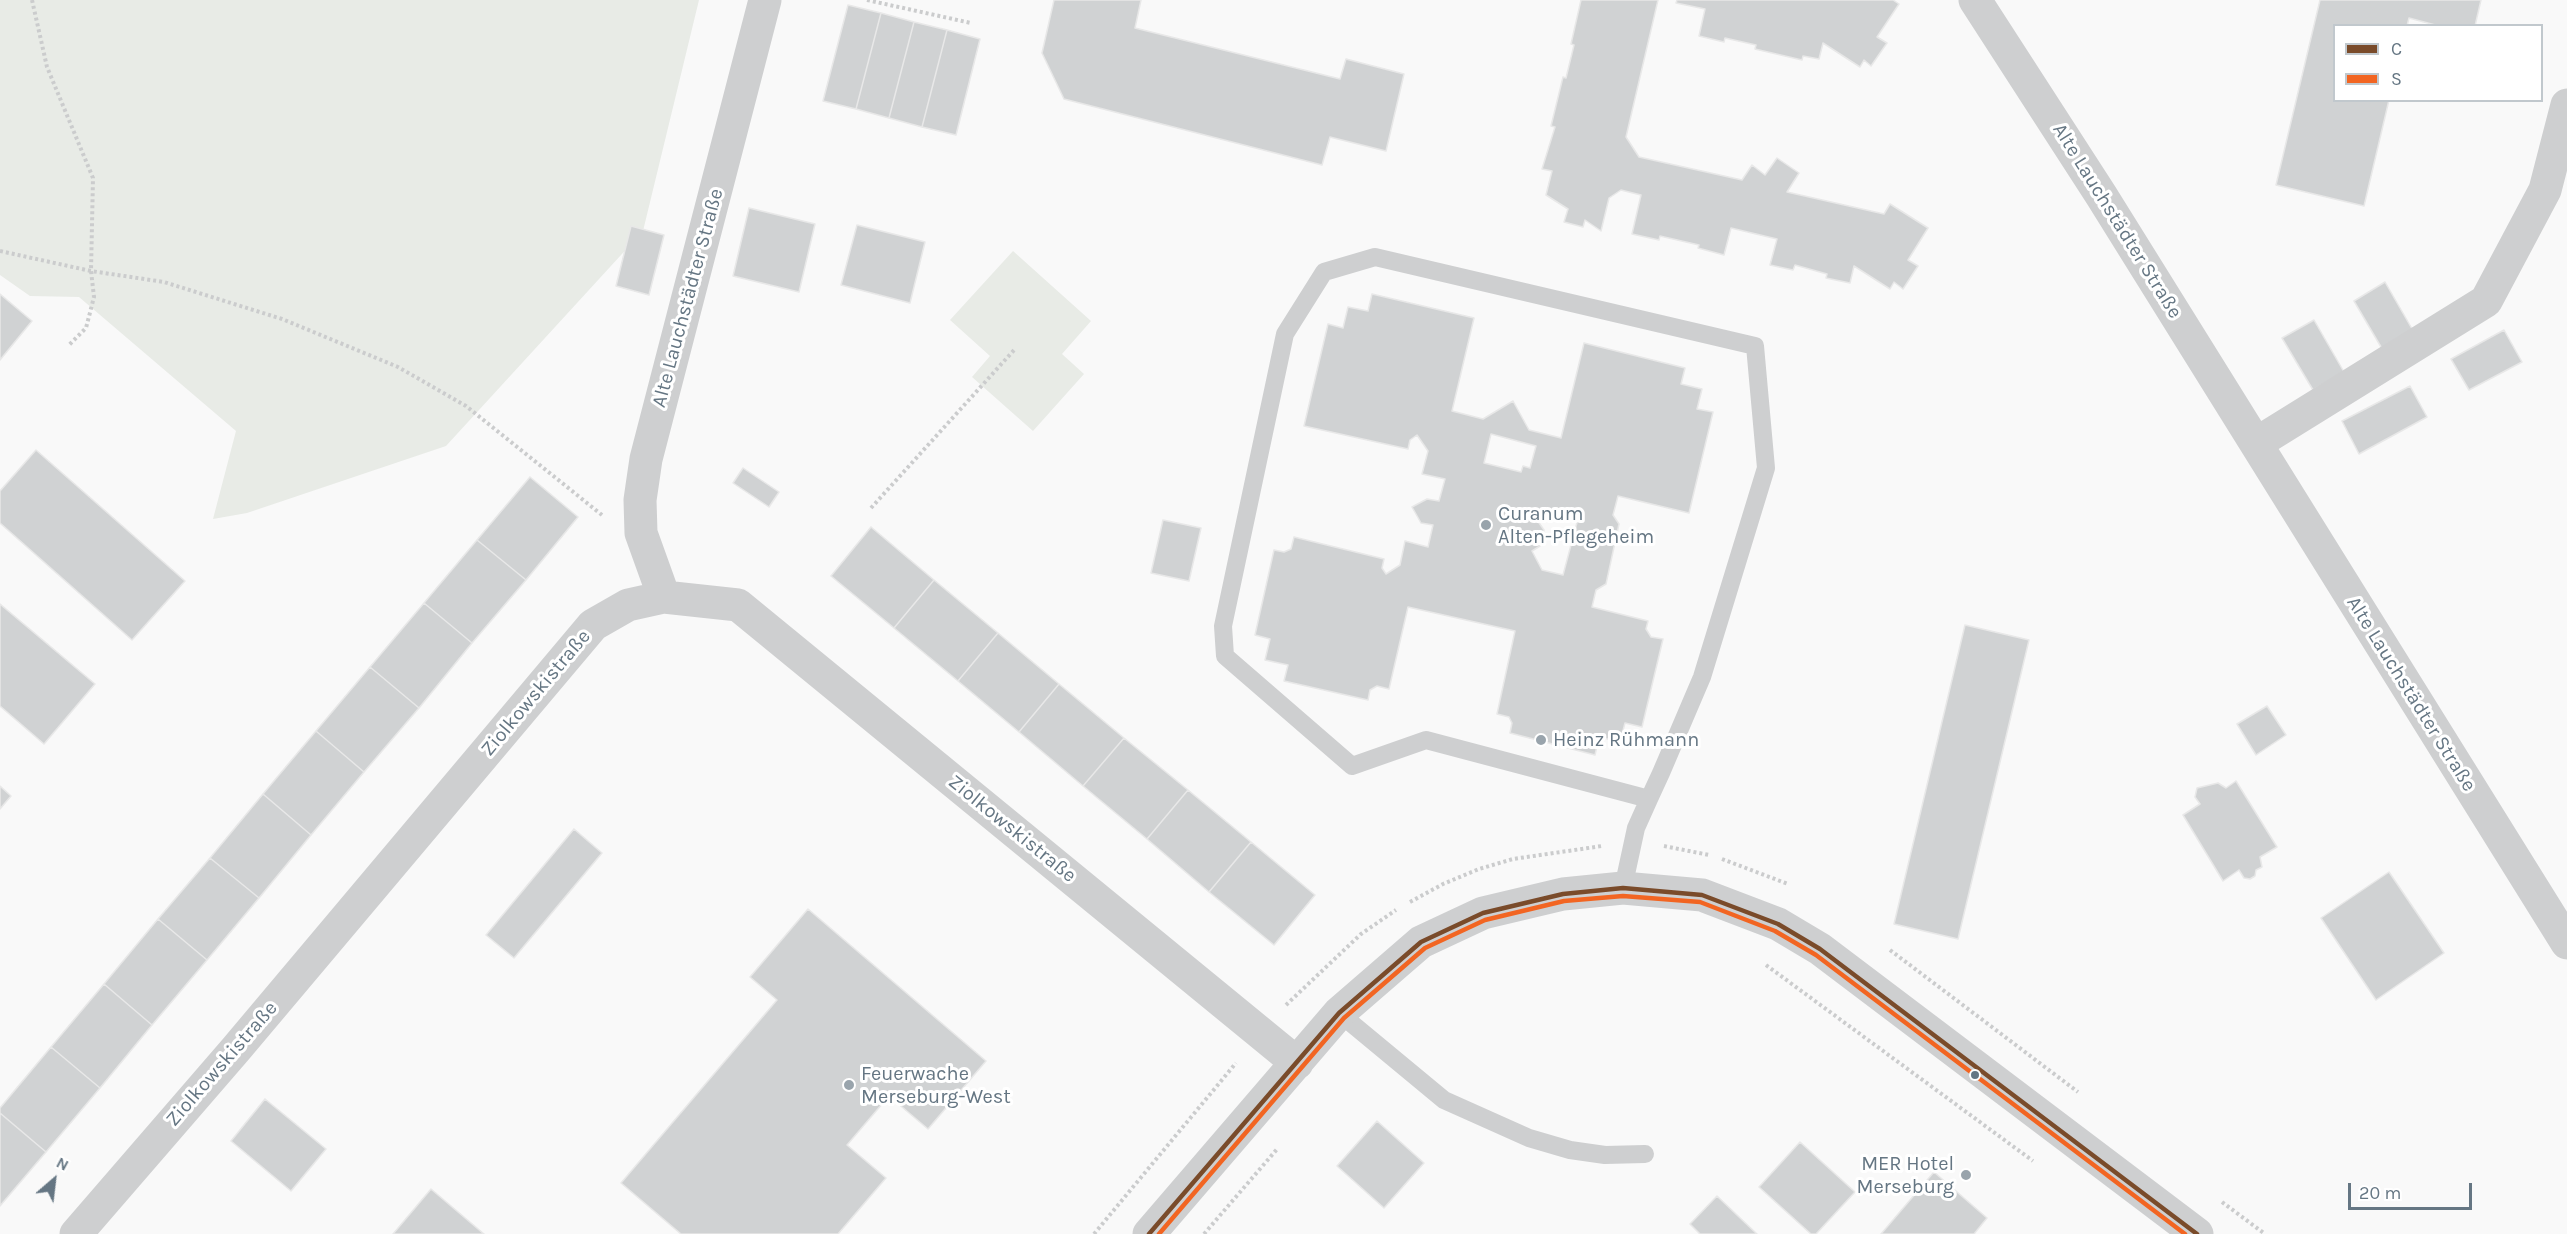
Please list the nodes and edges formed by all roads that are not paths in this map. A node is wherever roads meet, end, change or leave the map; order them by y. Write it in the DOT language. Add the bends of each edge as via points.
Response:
graph roads {
  1 [pos="765,0"];
  2 [pos="1974,0"];
  3 [pos="2567,105"];
  4 [pos="2257,443"];
  5 [pos="664,597"];
  6 [pos="1649,799"];
  7 [pos="1623,888"];
  8 [pos="2567,944"];
  9 [pos="1339,1012"];
  10 [pos="1297,1063"];
  11 [pos="1646,1154"];
  12 [pos="76,1234"];
  13 [pos="1149,1234"];
  14 [pos="2197,1234"];
  1 -- 5 [label="street, Alte Lauchstädter Straße" via="646,459 640,500 641,533"];
  2 -- 4 [label="street, Alte Lauchstädter Straße"];
  3 -- 4 [label="street" via="2545,190 2486,301"];
  4 -- 8 [label="street, Alte Lauchstädter Straße"];
  5 -- 10 [label="street, Ziolkowskistraße" via="738,605"];
  5 -- 12 [label="street, Ziolkowskistraße" via="628,605 592,625"];
  6 -- 6 [label="lane" via="1702,677 1766,468 1755,346 1375,257 1324,272 1286,334 1222,626 1225,656 1352,766 1426,740"];
  6 -- 7 [label="lane" via="1636,828"];
  7 -- 9 [label="street" via="1563,894 1483,913 1421,942"];
  7 -- 14 [label="street" via="1702,895 1779,924 1820,949"];
  9 -- 10 [label="street"];
  9 -- 11 [label="lane" via="1444,1100 1529,1138 1570,1150 1605,1155"];
  10 -- 13 [label="street"];
}
